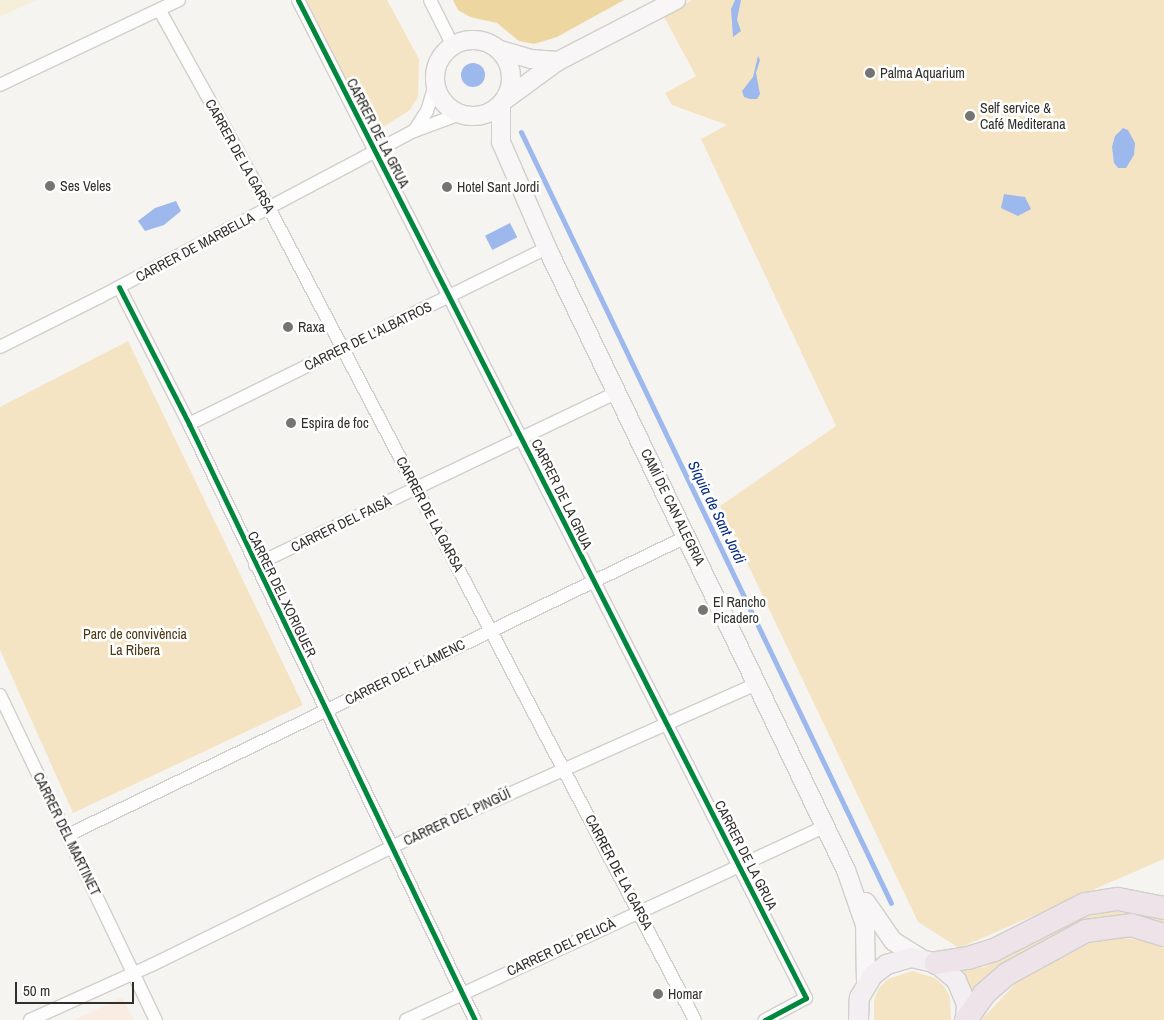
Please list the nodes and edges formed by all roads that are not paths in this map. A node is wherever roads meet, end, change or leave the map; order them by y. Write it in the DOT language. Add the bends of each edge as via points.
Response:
graph roads {
  1 [pos="179,0"];
  2 [pos="298,0"];
  3 [pos="430,0"];
  4 [pos="676,0"];
  5 [pos="160,11"];
  6 [pos="452,44"];
  7 [pos="500,50"];
  8 [pos="558,62"];
  9 [pos="0,85"];
  10 [pos="435,85"];
  11 [pos="503,102"];
  12 [pos="463,115"];
  13 [pos="414,131"];
  14 [pos="501,142"];
  15 [pos="374,152"];
  16 [pos="269,208"];
  17 [pos="547,248"];
  18 [pos="119,287"];
  19 [pos="450,297"];
  20 [pos="0,347"];
  21 [pos="343,348"];
  22 [pos="617,392"];
  23 [pos="189,424"];
  24 [pos="522,436"];
  25 [pos="416,487"];
  26 [pos="688,536"];
  27 [pos="255,565"];
  28 [pos="593,582"];
  29 [pos="491,628"];
  30 [pos="758,683"];
  31 [pos="0,695"];
  32 [pos="325,711"];
  33 [pos="666,723"];
  34 [pos="564,768"];
  35 [pos="825,826"];
  36 [pos="68,835"];
  37 [pos="392,847"];
  38 [pos="739,866"];
  39 [pos="846,870"];
  40 [pos="1164,908"];
  41 [pos="640,911"];
  42 [pos="1164,935"];
  43 [pos="928,961"];
  44 [pos="134,973"];
  45 [pos="866,982"];
  46 [pos="462,993"];
  47 [pos="855,1015"];
  48 [pos="30,1020"];
  49 [pos="156,1020"];
  50 [pos="406,1020"];
  51 [pos="475,1020"];
  52 [pos="695,1020"];
  53 [pos="765,1020"];
  54 [pos="966,1020"];
  1 -- 5 [label="street"];
  2 -- 15 [label="street, CARRER DE LA GRUA"];
  3 -- 6 [label="street"];
  4 -- 8 [label="street"];
  5 -- 9 [label="street"];
  5 -- 16 [label="street, CARRER DE LA GARSA"];
  6 -- 7 [label="street" via="475,39"];
  6 -- 10 [label="street" via="441,56 435,72"];
  7 -- 8 [label="street"];
  7 -- 11 [label="street" via="510,67 511,84"];
  8 -- 11 [label="street"];
  10 -- 12 [label="street" via="442,101"];
  10 -- 13 [label="street" via="426,111"];
  11 -- 12 [label="street" via="484,115"];
  11 -- 14 [label="street"];
  12 -- 13 [label="street, CARRER DE MARBELLA"];
  12 -- 14 [label="street" via="487,127"];
  13 -- 15 [label="street, CARRER DE MARBELLA"];
  14 -- 17 [label="street, CAMÍ DE CAN ALEGRIA"];
  15 -- 16 [label="street, CARRER DE MARBELLA"];
  15 -- 19 [label="street, CARRER DE LA GRUA"];
  16 -- 18 [label="street, CARRER DE MARBELLA"];
  16 -- 21 [label="street, CARRER DE LA GARSA"];
  17 -- 19 [label="street, CARRER DE L'ALBATROS"];
  17 -- 22 [label="street, CAMÍ DE CAN ALEGRIA"];
  18 -- 20 [label="street, CARRER DE MARBELLA"];
  18 -- 23 [label="street, CARRER DEL XORIGUER"];
  19 -- 21 [label="street, CARRER DE L'ALBATROS"];
  19 -- 24 [label="street, CARRER DE LA GRUA"];
  21 -- 23 [label="street, CARRER DE L'ALBATROS"];
  21 -- 25 [label="street, CARRER DE LA GARSA"];
  22 -- 24 [label="street, CARRER DEL FAISÀ"];
  22 -- 26 [label="street, CAMÍ DE CAN ALEGRIA"];
  23 -- 27 [label="street, CARRER DEL XORIGUER"];
  24 -- 25 [label="street, CARRER DEL FAISÀ"];
  24 -- 28 [label="street, CARRER DE LA GRUA"];
  25 -- 27 [label="street, CARRER DEL FAISÀ"];
  25 -- 29 [label="street, CARRER DE LA GARSA"];
  26 -- 28 [label="street, CARRER DEL FLAMENC"];
  26 -- 30 [label="street, CAMÍ DE CAN ALEGRIA"];
  27 -- 32 [label="street, CARRER DEL XORIGUER"];
  28 -- 29 [label="street, CARRER DEL FLAMENC"];
  28 -- 33 [label="street, CARRER DE LA GRUA"];
  29 -- 32 [label="street, CARRER DEL FLAMENC"];
  29 -- 34 [label="street, CARRER DE LA GARSA"];
  30 -- 33 [label="street, CARRER DEL PINGÜÍ"];
  30 -- 35 [label="street, CAMÍ DE CAN ALEGRIA"];
  31 -- 36 [label="street, CARRER DEL MARTINET"];
  32 -- 36 [label="street, CARRER DEL FLAMENC"];
  32 -- 37 [label="street, CARRER DEL XORIGUER"];
  33 -- 34 [label="street, CARRER DEL PINGÜÍ"];
  33 -- 38 [label="street, CARRER DE LA GRUA"];
  34 -- 37 [label="street, CARRER DEL PINGÜÍ"];
  34 -- 41 [label="street, CARRER DE LA GARSA"];
  35 -- 38 [label="street, CARRER DEL PELICÀ"];
  35 -- 39 [label="street, CAMÍ DE CAN ALEGRIA"];
  36 -- 44 [label="street, CARRER DEL MARTINET"];
  37 -- 44 [label="street, CARRER DEL PINGÜÍ"];
  37 -- 46 [label="street, CARRER DEL XORIGUER"];
  38 -- 41 [label="street, CARRER DEL PELICÀ"];
  38 -- 53 [label="street, CARRER DE LA GRUA" via="806,998"];
  39 -- 43 [label="street, CAMÍ DE CAN ALEGRIA" via="884,931 901,947"];
  39 -- 45 [label="street, CAMÍ DE CAN ALEGRIA" via="867,932"];
  40 -- 43 [label="highway" via="1118,899 1085,904 982,955"];
  41 -- 46 [label="street, CARRER DEL PELICÀ"];
  41 -- 52 [label="street, CARRER DE LA GARSA"];
  42 -- 54 [label="highway" via="1131,925 1086,931 1007,974 984,994"];
  43 -- 45 [label="main road" via="902,958 886,964"];
  43 -- 54 [label="main road" via="950,973 960,988 966,1004"];
  44 -- 48 [label="street, CARRER DEL PINGÜÍ"];
  44 -- 49 [label="street"];
  45 -- 47 [label="main road"];
  46 -- 50 [label="street, CARRER DEL PELICÀ"];
  46 -- 51 [label="street, CARRER DEL XORIGUER"];
}
